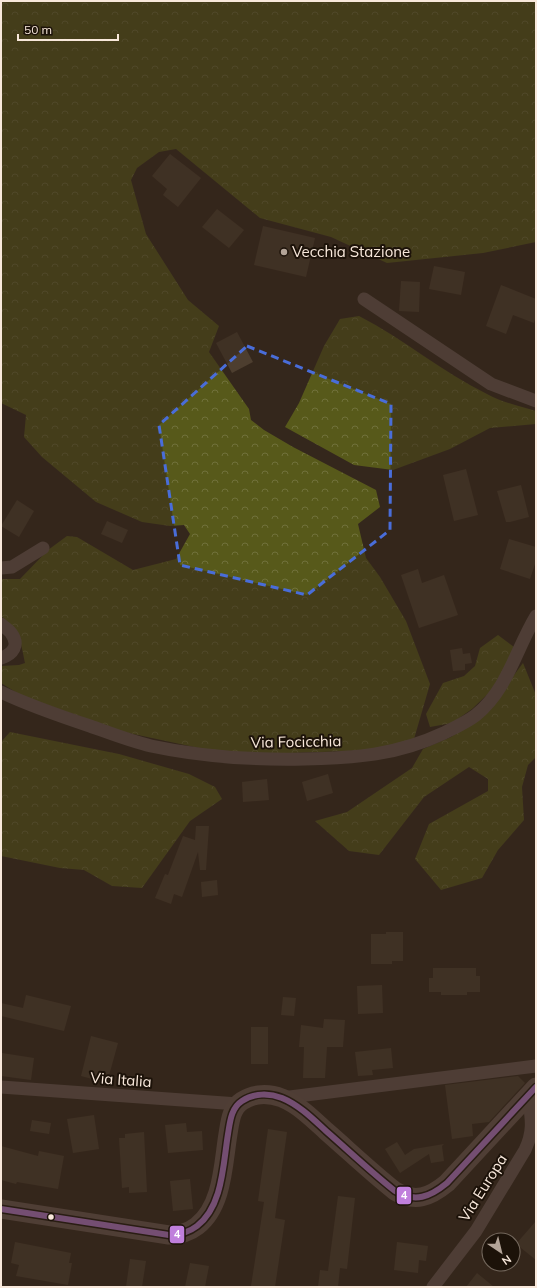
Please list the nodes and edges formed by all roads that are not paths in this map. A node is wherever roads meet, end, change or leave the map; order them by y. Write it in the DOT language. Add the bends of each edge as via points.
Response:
graph roads {
  1 [pos="364,299"];
  2 [pos="536,401"];
  3 [pos="43,548"];
  4 [pos="1,568"];
  5 [pos="536,616"];
  6 [pos="1,624"];
  7 [pos="1,658"];
  8 [pos="1,692"];
  9 [pos="536,1066"];
  10 [pos="1,1087"];
  11 [pos="532,1091"];
  12 [pos="282,1098"];
  13 [pos="238,1104"];
  14 [pos="1,1210"];
  15 [pos="433,1287"];
  1 -- 2 [label="street" via="491,384"];
  3 -- 4 [label="street" via="12,567"];
  5 -- 8 [label="street, Via Focicchia" via="504,681 492,699 476,715 428,740 373,755 255,759 185,752 131,740 42,710"];
  6 -- 7 [label="street" via="11,632 14,642 12,653"];
  9 -- 12 [label="street"];
  10 -- 13 [label="street, Via Italia"];
  11 -- 12 [label="main road" via="447,1183 432,1193 416,1198 407,1197 395,1190 305,1113"];
  11 -- 15 [label="street, Via Europa" via="532,1126 525,1150 476,1231"];
  12 -- 13 [label="main road" via="258,1095"];
  13 -- 14 [label="main road" via="233,1111 214,1206 201,1223 184,1234 169,1235"];
}
